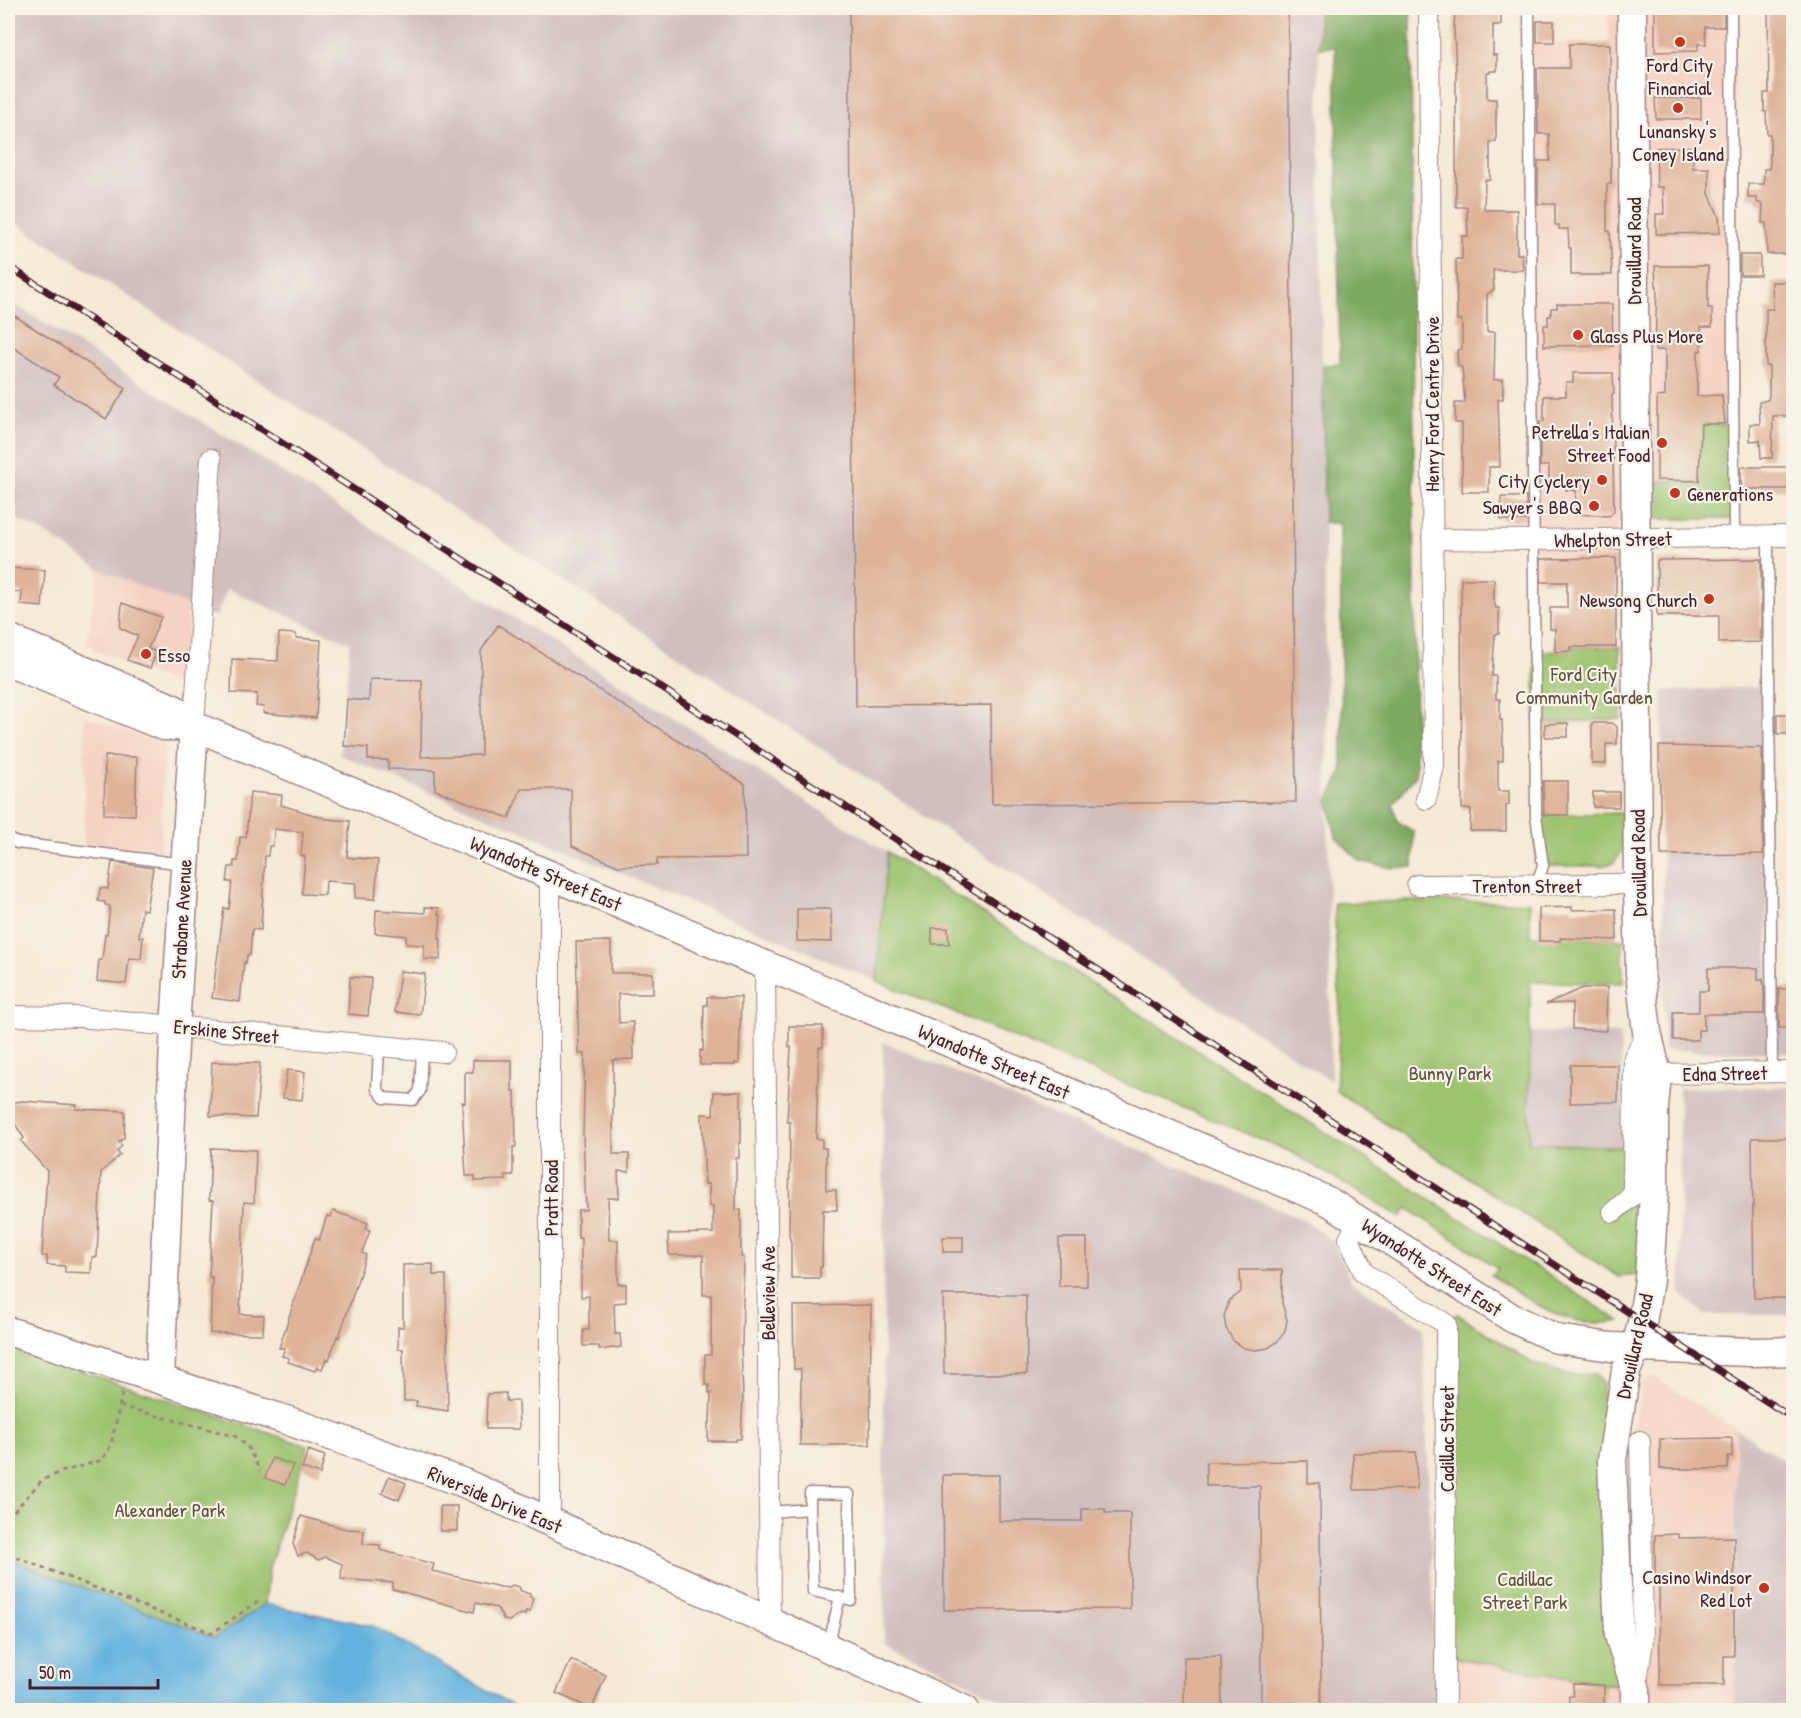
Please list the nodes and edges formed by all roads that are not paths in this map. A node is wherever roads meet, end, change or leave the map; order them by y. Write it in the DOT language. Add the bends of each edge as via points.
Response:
graph roads {
  1 [pos="1429,8"];
  2 [pos="1529,8"];
  3 [pos="1632,8"];
  4 [pos="1731,8"];
  5 [pos="211,459"];
  6 [pos="1768,536"];
  7 [pos="1794,536"];
  8 [pos="1734,537"];
  9 [pos="1432,539"];
  10 [pos="1635,539"];
  11 [pos="1534,540"];
  12 [pos="8,639"];
  13 [pos="8,662"];
  14 [pos="194,726"];
  15 [pos="1426,799"];
  16 [pos="8,838"];
  17 [pos="184,864"];
  18 [pos="550,874"];
  19 [pos="1638,884"];
  20 [pos="1417,885"];
  21 [pos="1536,885"];
  22 [pos="765,966"];
  23 [pos="8,1016"];
  24 [pos="175,1026"];
  25 [pos="1647,1032"];
  26 [pos="379,1047"];
  27 [pos="422,1050"];
  28 [pos="443,1052"];
  29 [pos="1772,1072"];
  30 [pos="1794,1072"];
  31 [pos="1657,1074"];
  32 [pos="1613,1212"];
  33 [pos="1359,1220"];
  34 [pos="8,1331"];
  35 [pos="1636,1347"];
  36 [pos="1794,1351"];
  37 [pos="160,1379"];
  38 [pos="1640,1441"];
  39 [pos="810,1509"];
  40 [pos="769,1512"];
  41 [pos="550,1522"];
  42 [pos="840,1598"];
  43 [pos="770,1621"];
  44 [pos="827,1648"];
  45 [pos="1636,1700"];
  46 [pos="965,1710"];
  47 [pos="1445,1710"];
  1 -- 9 [label="street, Henry Ford Centre Drive"];
  2 -- 11 [label="lane"];
  3 -- 10 [label="main road, Drouillard Road"];
  4 -- 8 [label="lane"];
  5 -- 14 [label="street, Strabane Avenue"];
  6 -- 7 [label="street, Whelpton Street"];
  6 -- 8 [label="street, Whelpton Street"];
  6 -- 29 [label="lane"];
  8 -- 10 [label="street, Whelpton Street"];
  9 -- 11 [label="street, Whelpton Street"];
  9 -- 15 [label="street, Henry Ford Centre Drive" via="1434,766"];
  10 -- 11 [label="street, Whelpton Street"];
  10 -- 19 [label="main road, Drouillard Road"];
  11 -- 21 [label="lane" via="1536,815 1543,866"];
  12 -- 14 [label="main road, Wyandotte Street East" via="174,709"];
  13 -- 14 [label="main road, Wyandotte Street East" via="163,726"];
  14 -- 17 [label="main road, Strabane Avenue"];
  14 -- 18 [label="main road, Wyandotte Street East"];
  16 -- 17 [label="lane" via="17,843"];
  17 -- 24 [label="main road, Strabane Avenue"];
  18 -- 22 [label="main road, Wyandotte Street East"];
  18 -- 41 [label="street, Pratt Road"];
  19 -- 21 [label="street, Trenton Street"];
  19 -- 25 [label="main road, Drouillard Road" via="1640,973"];
  20 -- 21 [label="street, Trenton Street"];
  22 -- 33 [label="main road, Wyandotte Street East" via="1328,1201"];
  22 -- 40 [label="street, Belleview Ave"];
  23 -- 24 [label="street, Erskine Street" via="80,1017"];
  24 -- 26 [label="street, Erskine Street"];
  24 -- 37 [label="main road, Strabane Avenue"];
  25 -- 31 [label="main road, Drouillard Road"];
  25 -- 32 [label="street" via="1634,1057 1633,1196"];
  26 -- 27 [label="street, Erskine Street"];
  26 -- 27 [label="lane" via="377,1089 384,1098 413,1100 420,1091"];
  27 -- 28 [label="street, Erskine Street"];
  29 -- 30 [label="street, Edna Street"];
  29 -- 31 [label="street, Edna Street"];
  31 -- 35 [label="main road, Drouillard Road" via="1649,1280"];
  33 -- 35 [label="main road, Wyandotte Street East" via="1512,1318 1548,1335 1591,1345"];
  33 -- 47 [label="street, Cadillac Street" via="1348,1239 1364,1273 1446,1324"];
  34 -- 37 [label="main road, Riverside Drive East"];
  35 -- 36 [label="main road, Wyandotte Street East"];
  35 -- 45 [label="main road, Drouillard Road" via="1626,1371 1612,1460 1619,1635"];
  37 -- 41 [label="main road, Riverside Drive East" via="464,1483"];
  38 -- 45 [label="street" via="1643,1641"];
  39 -- 40 [label="lane"];
  39 -- 42 [label="lane" via="813,1591"];
  39 -- 42 [label="lane" via="810,1493 849,1494 851,1600"];
  40 -- 43 [label="street, Belleview Ave"];
  41 -- 43 [label="main road, Riverside Drive East"];
  42 -- 44 [label="lane"];
  43 -- 44 [label="main road, Riverside Drive East"];
  44 -- 46 [label="main road, Riverside Drive East"];
}
